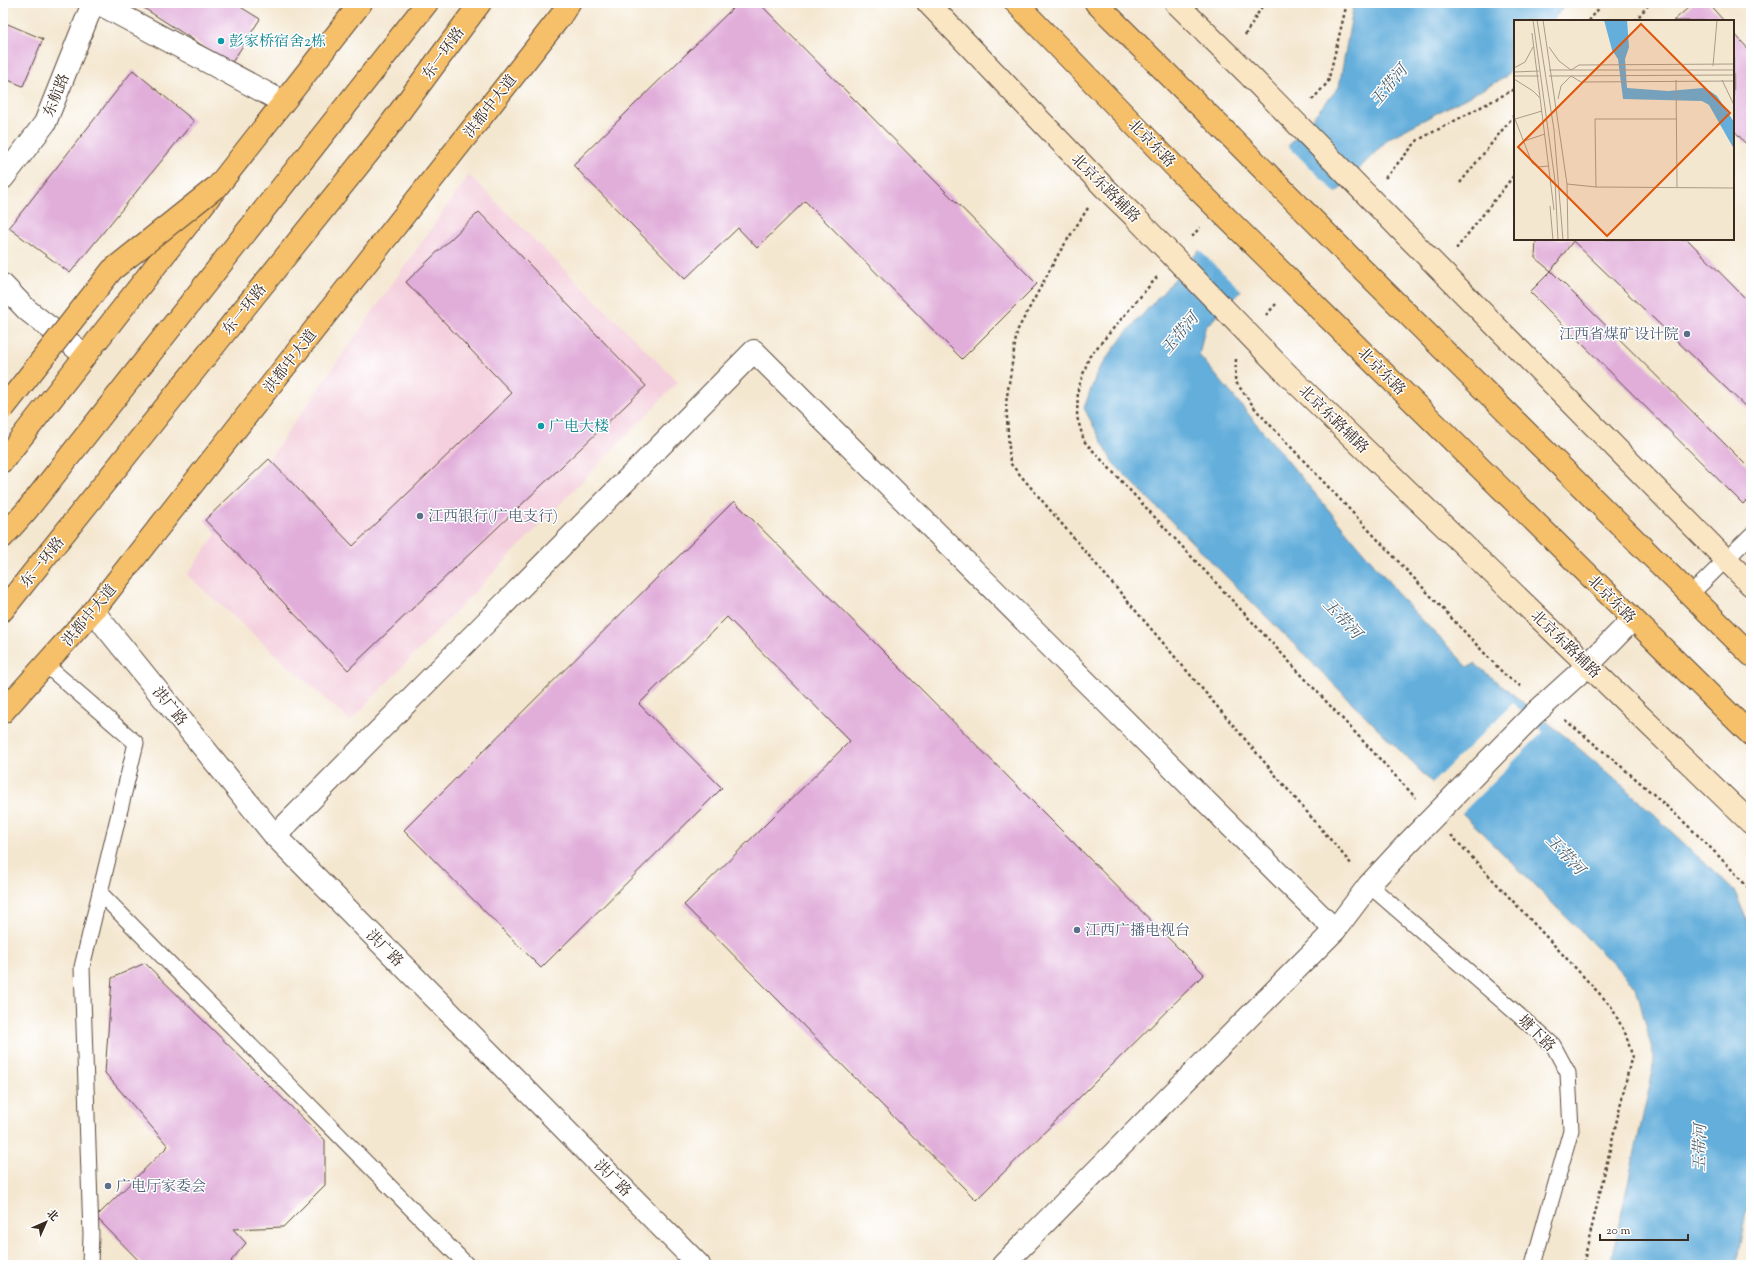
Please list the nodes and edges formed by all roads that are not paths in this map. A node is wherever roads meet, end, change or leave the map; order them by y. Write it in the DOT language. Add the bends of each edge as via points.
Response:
graph roads {
  1 [pos="93,3"];
  2 [pos="98,3"];
  3 [pos="361,3"];
  4 [pos="427,3"];
  5 [pos="480,3"];
  6 [pos="577,3"];
  7 [pos="928,3"];
  8 [pos="1016,3"];
  9 [pos="1096,3"];
  10 [pos="1176,3"];
  11 [pos="564,10"];
  12 [pos="283,102"];
  13 [pos="3,178"];
  14 [pos="216,187"];
  15 [pos="3,285"];
  16 [pos="85,355"];
  17 [pos="3,409"];
  18 [pos="3,461"];
  19 [pos="1751,535"];
  20 [pos="3,537"];
  21 [pos="1726,560"];
  22 [pos="1751,586"];
  23 [pos="1690,595"];
  24 [pos="3,610"];
  25 [pos="93,611"];
  26 [pos="1633,619"];
  27 [pos="1751,655"];
  28 [pos="46,665"];
  29 [pos="1588,665"];
  30 [pos="3,712"];
  31 [pos="1751,735"];
  32 [pos="1751,823"];
  33 [pos="275,836"];
  34 [pos="1369,885"];
  35 [pos="100,893"];
  36 [pos="1335,930"];
  37 [pos="90,1265"];
  38 [pos="467,1265"];
  39 [pos="699,1265"];
  40 [pos="1003,1265"];
  41 [pos="1533,1265"];
  1 -- 13 [label="street, 东航路" via="45,123"];
  2 -- 12 [label="street"];
  3 -- 12 [label="main road"];
  4 -- 20 [label="main road" via="27,510"];
  5 -- 24 [label="main road, 东一环路" via="378,141"];
  6 -- 11 [label="main road"];
  7 -- 29 [label="main road, 北京东路辅路, bridge" via="1288,375"];
  8 -- 26 [label="main road, 北京东路, bridge" via="1180,172"];
  9 -- 23 [label="main road, bridge"];
  10 -- 21 [label="main road, bridge"];
  11 -- 25 [label="main road, 洪都中大道"];
  12 -- 14 [label="main road"];
  14 -- 16 [label="main road"];
  14 -- 17 [label="main road, bridge" via="112,270"];
  15 -- 16 [label="street" via="27,310"];
  16 -- 18 [label="main road"];
  19 -- 21 [label="lane"];
  21 -- 22 [label="main road"];
  21 -- 23 [label="lane"];
  23 -- 27 [label="main road"];
  25 -- 28 [label="main road, 洪都中大道"];
  25 -- 33 [label="street, 洪广路"];
  26 -- 29 [label="street"];
  26 -- 31 [label="main road, 北京东路"];
  28 -- 30 [label="main road, 洪都中大道"];
  28 -- 35 [label="lane" via="136,743"];
  29 -- 32 [label="main road, 北京东路辅路"];
  29 -- 34 [label="street, bridge" via="1533,715"];
  33 -- 36 [label="street" via="754,351"];
  33 -- 39 [label="street, 洪广路"];
  34 -- 36 [label="street"];
  34 -- 41 [label="lane, 塘下路" via="1553,1045 1568,1073 1571,1130"];
  35 -- 37 [label="lane" via="82,967"];
  35 -- 38 [label="lane"];
  36 -- 40 [label="street"];
}
